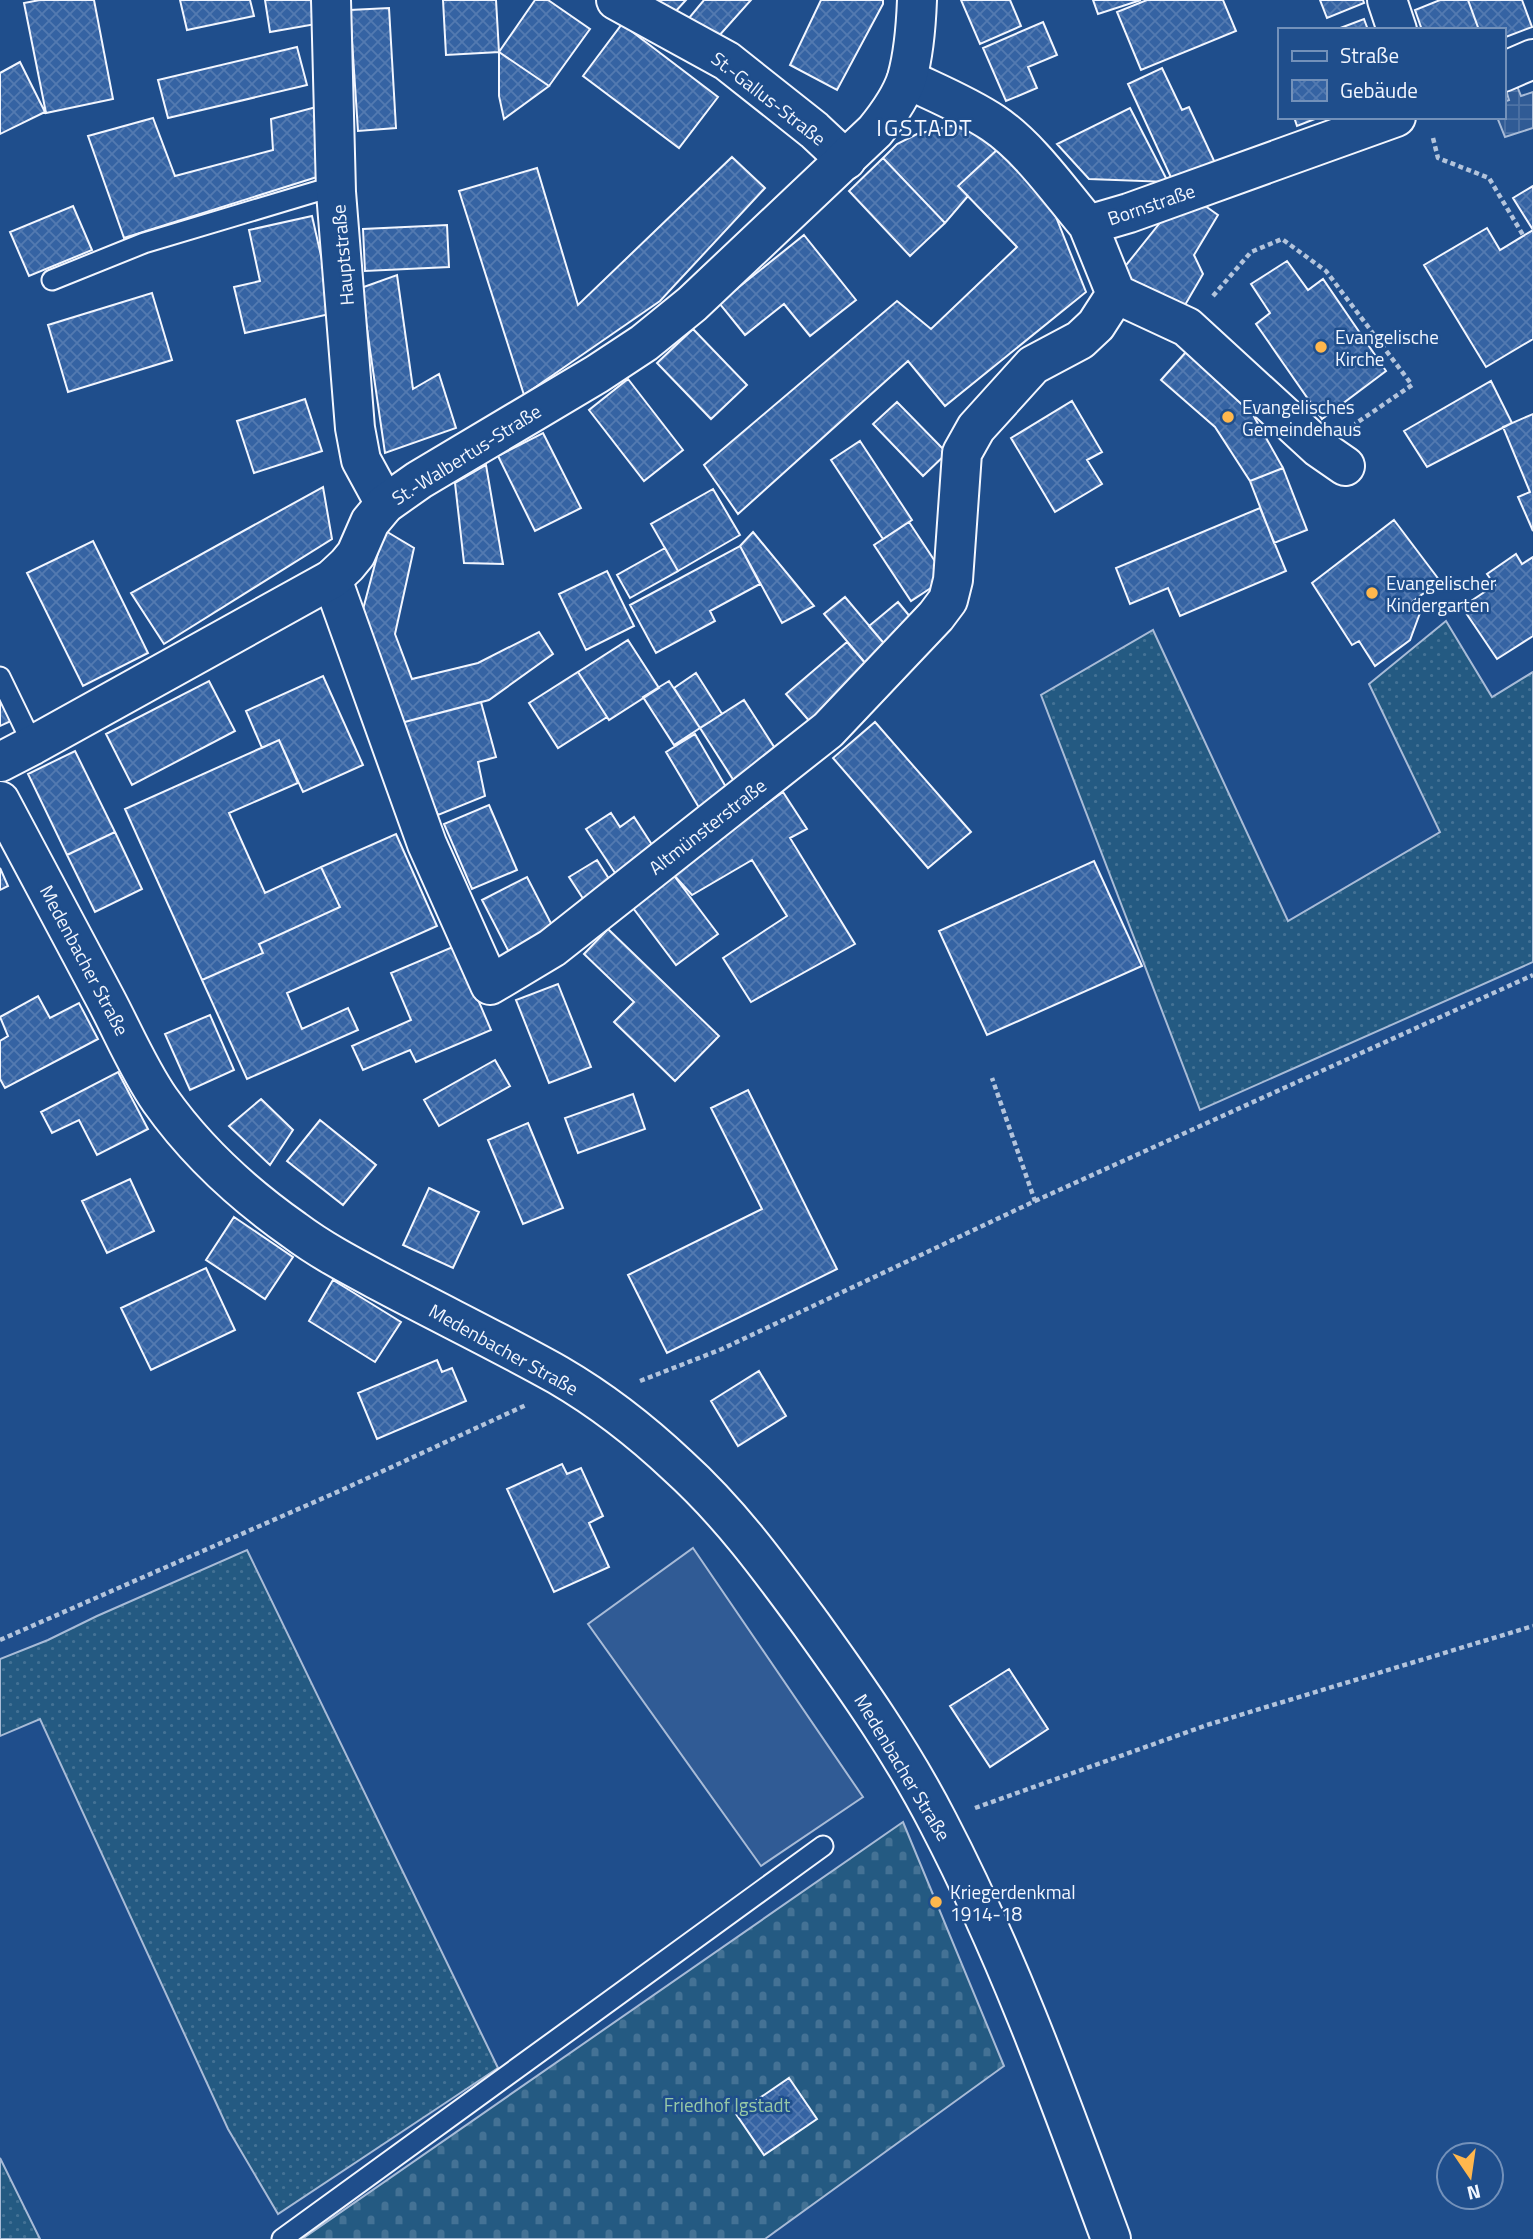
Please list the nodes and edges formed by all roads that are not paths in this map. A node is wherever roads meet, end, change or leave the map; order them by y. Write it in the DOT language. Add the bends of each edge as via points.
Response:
graph roads {
  1 [pos="331,0"];
  2 [pos="615,0"];
  3 [pos="917,0"];
  4 [pos="1387,0"];
  5 [pos="1396,28"];
  6 [pos="1533,59"];
  7 [pos="1505,71"];
  8 [pos="907,79"];
  9 [pos="1390,119"];
  10 [pos="845,160"];
  11 [pos="336,192"];
  12 [pos="1088,225"];
  13 [pos="52,280"];
  14 [pos="1116,294"];
  15 [pos="1332,457"];
  16 [pos="386,504"];
  17 [pos="332,579"];
  18 [pos="0,677"];
  19 [pos="17,753"];
  20 [pos="0,801"];
  21 [pos="823,1846"];
  22 [pos="282,2239"];
  23 [pos="1111,2239"];
  1 -- 11 [label="street, Hauptstraße"];
  2 -- 10 [label="street, St.-Gallus-Straße" via="727,61"];
  3 -- 8 [label="street, St.-Walbertus-Straße"];
  4 -- 5 [label="street"];
  6 -- 7 [label="street"];
  8 -- 10 [label="street, St.-Walbertus-Straße" via="876,131"];
  8 -- 12 [label="street, Bornstraße" via="964,106 1017,142"];
  9 -- 12 [label="street, Bornstraße"];
  10 -- 16 [label="street, St.-Walbertus-Straße" via="644,343"];
  11 -- 13 [label="lane" via="318,191 158,239"];
  11 -- 16 [label="street, Hauptstraße" via="355,428 361,460"];
  12 -- 14 [label="street"];
  14 -- 15 [label="street" via="1187,327"];
  14 -- 17 [label="street, Altmünsterstraße" via="1096,325 1080,340 1033,365 975,428 962,453 953,580 948,600 936,616 828,730 552,948 490,985 427,844"];
  16 -- 17 [label="street, St.-Walbertus-Straße" via="370,522 352,560"];
  17 -- 19 [label="street, St.-Walbertus-Straße"];
  18 -- 19 [label="lane"];
  20 -- 23 [label="street, Medenbacher Straße" via="157,1096 202,1150 261,1206 325,1251 560,1377 609,1410 677,1465 765,1559 846,1672 938,1822 1018,1995"];
  21 -- 22 [label="lane"];
}
